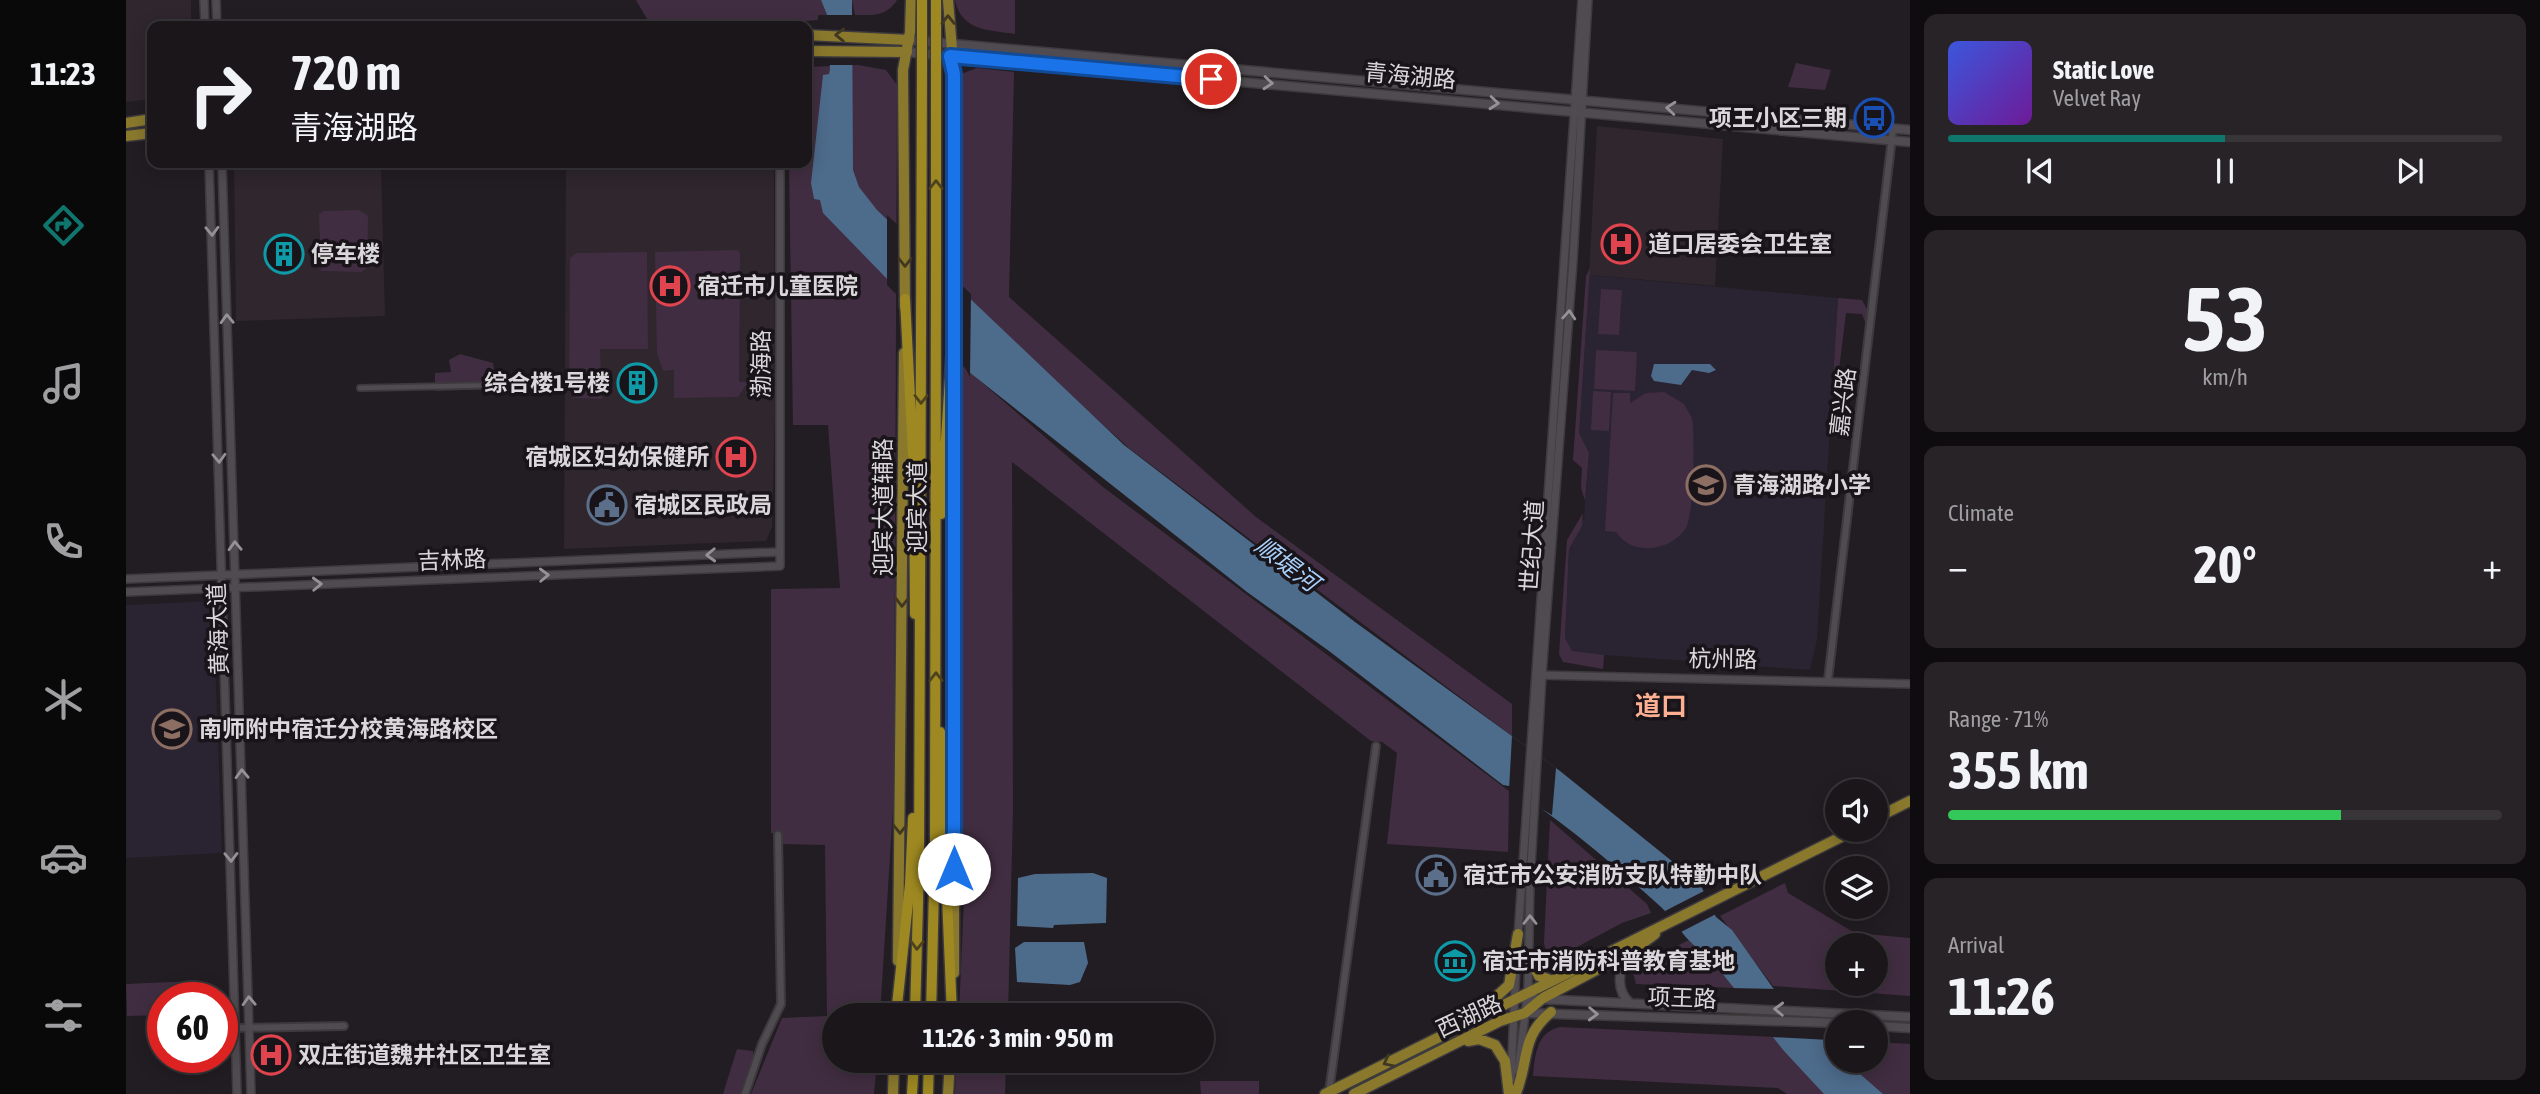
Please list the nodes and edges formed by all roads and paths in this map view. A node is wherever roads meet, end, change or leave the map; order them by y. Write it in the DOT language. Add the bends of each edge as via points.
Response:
graph roads {
  1 [pos="204,0"];
  2 [pos="216,0"];
  3 [pos="911,0"];
  4 [pos="922,0"];
  5 [pos="936,0"];
  6 [pos="948,0"];
  7 [pos="1582,0"];
  8 [pos="1588,0"];
  9 [pos="205,21"];
  10 [pos="217,21"];
  11 [pos="812,35"];
  12 [pos="909,40"];
  13 [pos="949,43"];
  14 [pos="812,51"];
  15 [pos="907,52"];
  16 [pos="950,56"];
  17 [pos="1579,100"];
  18 [pos="1578,111"];
  19 [pos="147,120"];
  20 [pos="126,122"];
  21 [pos="1894,129"];
  22 [pos="1910,130"];
  23 [pos="147,134"];
  24 [pos="126,136"];
  25 [pos="1892,141"];
  26 [pos="1910,142"];
  27 [pos="209,168"];
  28 [pos="222,168"];
  29 [pos="780,168"];
  30 [pos="905,299"];
  31 [pos="953,332"];
  32 [pos="952,365"];
  33 [pos="500,385"];
  34 [pos="360,388"];
  35 [pos="779,552"];
  36 [pos="936,556"];
  37 [pos="780,566"];
  38 [pos="223,575"];
  39 [pos="236,575"];
  40 [pos="126,579"];
  41 [pos="223,587"];
  42 [pos="236,587"];
  43 [pos="126,592"];
  44 [pos="920,666"];
  45 [pos="1539,675"];
  46 [pos="1828,680"];
  47 [pos="1910,684"];
  48 [pos="920,685"];
  49 [pos="936,711"];
  50 [pos="1376,746"];
  51 [pos="1534,749"];
  52 [pos="1910,801"];
  53 [pos="1888,812"];
  54 [pos="778,835"];
  55 [pos="1831,842"];
  56 [pos="1667,925"];
  57 [pos="1518,934"];
  58 [pos="1624,955"];
  59 [pos="1529,958"];
  60 [pos="1550,980"];
  61 [pos="234,982"];
  62 [pos="1528,995"];
  63 [pos="1514,998"];
  64 [pos="1543,998"];
  65 [pos="896,1003"];
  66 [pos="897,1003"];
  67 [pos="915,1003"];
  68 [pos="931,1003"];
  69 [pos="951,1003"];
  70 [pos="953,1003"];
  71 [pos="1630,1003"];
  72 [pos="1551,1012"];
  73 [pos="1520,1014"];
  74 [pos="1910,1017"];
  75 [pos="1825,1022"];
  76 [pos="344,1026"];
  77 [pos="1888,1027"];
  78 [pos="238,1028"];
  79 [pos="249,1028"];
  80 [pos="1910,1028"];
  81 [pos="1424,1044"];
  82 [pos="1425,1059"];
  83 [pos="236,1073"];
  84 [pos="894,1073"];
  85 [pos="913,1073"];
  86 [pos="929,1073"];
  87 [pos="949,1073"];
  88 [pos="1327,1093"];
  89 [pos="236,1094"];
  90 [pos="251,1094"];
  91 [pos="745,1094"];
  92 [pos="893,1094"];
  93 [pos="912,1094"];
  94 [pos="928,1094"];
  95 [pos="948,1094"];
  96 [pos="1354,1094"];
  97 [pos="1513,1094"];
  1 -- 9 [label="street"];
  2 -- 10 [label="street"];
  3 -- 12 [label="main road, 迎宾大道辅路"];
  4 -- 44 [label="highway, 迎宾大道, one-way, bridge"];
  36 -- 5 [label="highway, 迎宾大道, one-way, bridge"];
  13 -- 6 [label="main road, one-way"];
  7 -- 17 [label="street, 世纪大道"];
  8 -- 17 [label="street, 世纪大道"];
  12 -- 11 [label="main road, one-way"];
  12 -- 13 [label="main road, 青海湖路"];
  12 -- 15 [label="main road, 迎宾大道辅路"];
  13 -- 16 [label="main road"];
  13 -- 17 [label="main road, 青海湖路"];
  14 -- 15 [label="main road"];
  15 -- 16 [label="main road, 青海湖路"];
  15 -- 30 [label="main road, 迎宾大道辅路, one-way" via="903,71"];
  16 -- 18 [label="main road, 青海湖路, one-way"];
  16 -- 31 [label="main road" via="954,74"];
  17 -- 18 [label="street, 世纪大道"];
  21 -- 17 [label="main road, 青海湖路, one-way"];
  18 -- 25 [label="main road, 青海湖路"];
  18 -- 45 [label="street, 世纪大道"];
  19 -- 20 [label="main road"];
  21 -- 22 [label="main road, 青海湖路"];
  21 -- 25 [label="street, 嘉兴路"];
  23 -- 24 [label="main road"];
  25 -- 26 [label="main road, 青海湖路"];
  25 -- 46 [label="street, 嘉兴路"];
  27 -- 38 [label="street, 黄海大道, one-way"];
  39 -- 28 [label="street, 黄海大道, one-way"];
  29 -- 35 [label="street, 渤海路"];
  30 -- 44 [label="highway" via="914,475 913,598"];
  30 -- 65 [label="main road, 迎宾大道辅路, one-way"];
  31 -- 32 [label="highway"];
  32 -- 36 [label="highway"];
  32 -- 70 [label="main road"];
  33 -- 34 [label="street"];
  35 -- 37 [label="street, 渤海路"];
  35 -- 39 [label="street, 吉林路, one-way"];
  49 -- 36 [label="highway, 迎宾大道, one-way"];
  42 -- 37 [label="street, 吉林路, one-way"];
  38 -- 39 [label="street, 吉林路"];
  38 -- 40 [label="street, 吉林路"];
  38 -- 41 [label="street, 黄海大道"];
  39 -- 42 [label="street, 黄海大道"];
  41 -- 42 [label="street, 吉林路"];
  41 -- 43 [label="street, 吉林路"];
  41 -- 61 [label="street, 黄海大道, one-way"];
  79 -- 42 [label="street, 黄海大道, one-way"];
  44 -- 48 [label="highway, 迎宾大道"];
  45 -- 46 [label="street, 杭州路"];
  45 -- 51 [label="street, 世纪大道"];
  46 -- 47 [label="street, 杭州路"];
  48 -- 66 [label="highway" via="914,719 910,884"];
  48 -- 67 [label="highway, 迎宾大道, one-way"];
  49 -- 68 [label="highway, 迎宾大道"];
  49 -- 69 [label="highway" via="942,744"];
  50 -- 88 [label="street"];
  51 -- 57 [label="street, 世纪大道"];
  59 -- 51 [label="street, 世纪大道, one-way"];
  52 -- 53 [label="main road"];
  54 -- 91 [label="street" via="781,1004"];
  55 -- 56 [label="main road"];
  56 -- 58 [label="main road, 西湖路"];
  56 -- 60 [label="main road, 西湖路"];
  57 -- 63 [label="street, 世纪大道"];
  57 -- 81 [label="main road" via="1513,975 1504,992"];
  58 -- 64 [label="main road, 西湖路"];
  58 -- 71 [label="main road" via="1619,979 1623,997"];
  59 -- 60 [label="main road" via="1539,976"];
  59 -- 62 [label="street, 世纪大道"];
  60 -- 62 [label="main road, 西湖路"];
  62 -- 63 [label="main road, 西湖路"];
  62 -- 64 [label="main road, 项王路"];
  62 -- 73 [label="street, 世纪大道"];
  63 -- 73 [label="street, 世纪大道"];
  63 -- 81 [label="main road, 西湖路"];
  64 -- 71 [label="main road, 项王路"];
  64 -- 73 [label="main road, 西湖路"];
  74 -- 71 [label="main road, 项王路, one-way"];
  72 -- 73 [label="main road, 项王路"];
  72 -- 75 [label="main road, 项王路, one-way"];
  72 -- 97 [label="main road" via="1530,1033 1525,1070"];
  73 -- 82 [label="main road, 西湖路"];
  73 -- 97 [label="street, 世纪大道"];
  76 -- 79 [label="street"];
  77 -- 80 [label="main road"];
  78 -- 79 [label="street"];
  79 -- 90 [label="street, 黄海大道"];
  81 -- 88 [label="main road, 西湖路, one-way"];
  82 -- 96 [label="main road, 西湖路"];
  82 -- 97 [label="main road" via="1468,1041 1488,1041 1505,1061"];
  83 -- 89 [label="street, 黄海大道"];
  84 -- 92 [label="main road"];
  85 -- 93 [label="highway"];
  86 -- 94 [label="highway"];
  87 -- 95 [label="main road"];
}
